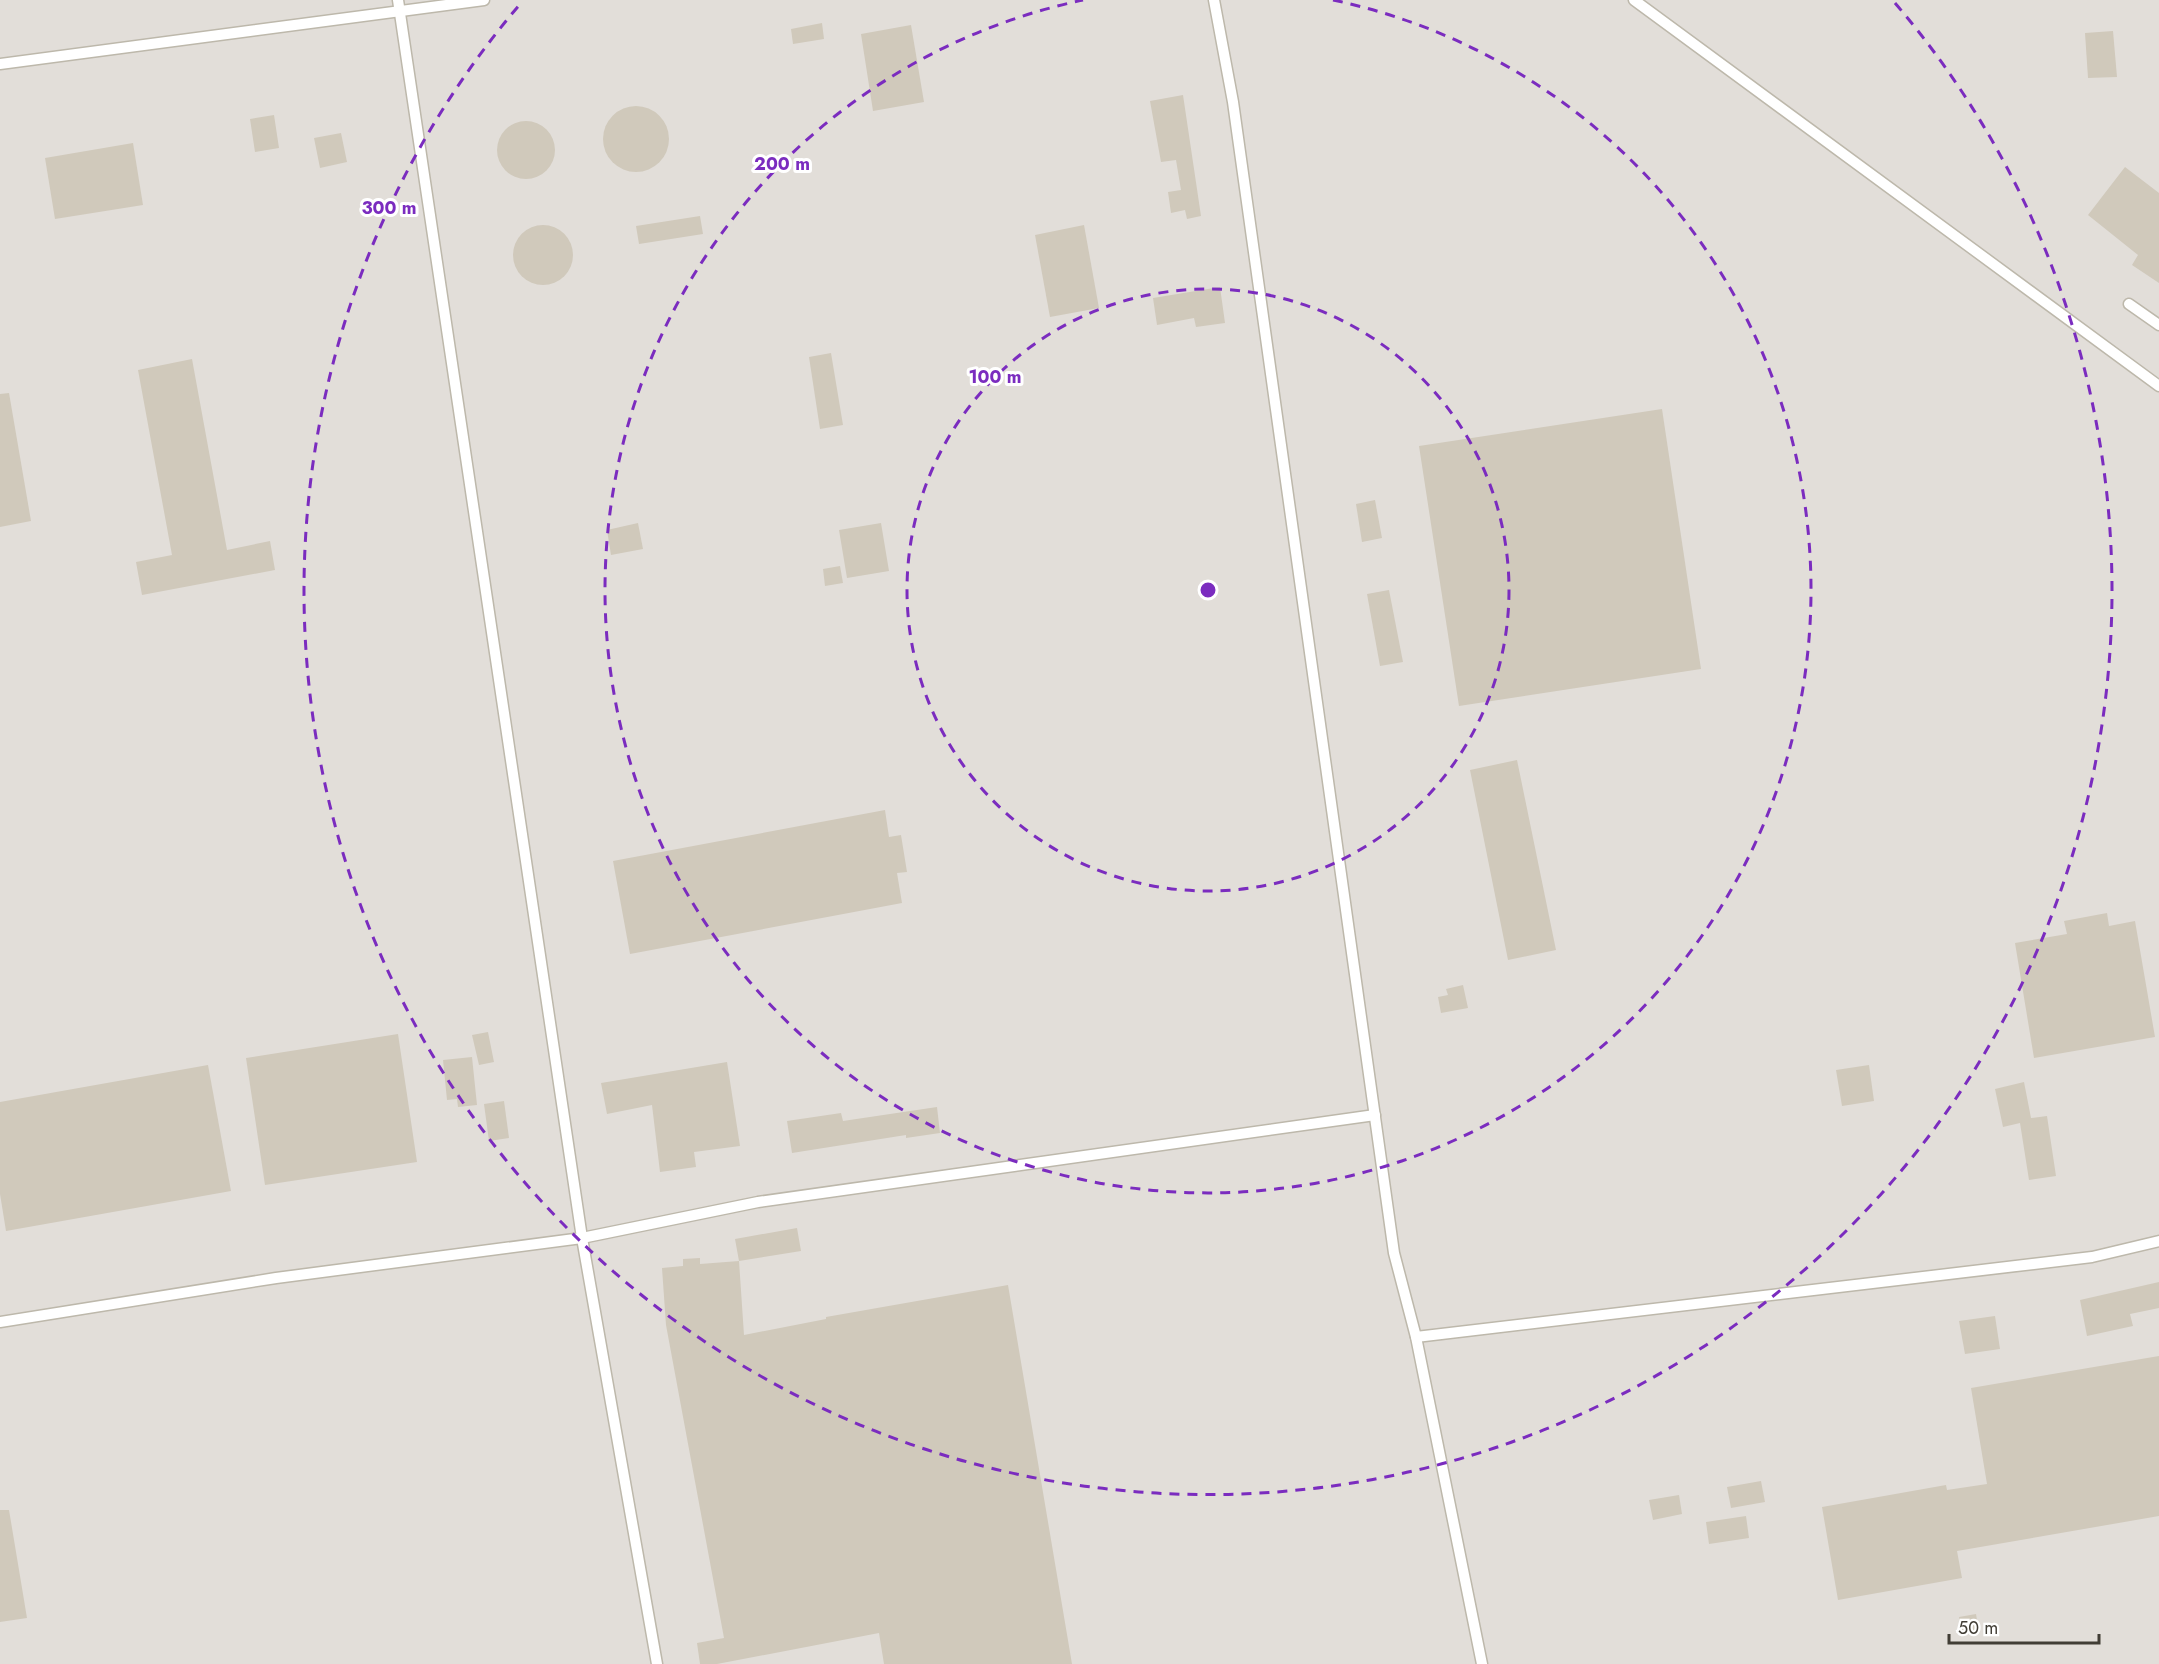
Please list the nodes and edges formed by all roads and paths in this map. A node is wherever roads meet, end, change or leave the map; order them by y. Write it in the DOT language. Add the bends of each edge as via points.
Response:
graph roads {
  1 [pos="484,0"];
  2 [pos="1214,0"];
  3 [pos="1634,0"];
  4 [pos="400,6"];
  5 [pos="0,64"];
  6 [pos="2129,304"];
  7 [pos="2159,325"];
  8 [pos="2159,386"];
  9 [pos="1375,1115"];
  10 [pos="582,1238"];
  11 [pos="2159,1241"];
  12 [pos="0,1322"];
  13 [pos="1416,1337"];
  14 [pos="657,1664"];
  15 [pos="1482,1664"];
  1 -- 4 [label="lane"];
  2 -- 9 [label="lane" via="1233,102"];
  3 -- 8 [label="lane"];
  4 -- 5 [label="lane"];
  4 -- 10 [label="lane"];
  6 -- 7 [label="lane"];
  9 -- 10 [label="lane" via="758,1202"];
  9 -- 13 [label="lane" via="1394,1253"];
  10 -- 12 [label="lane" via="276,1278"];
  10 -- 14 [label="lane"];
  11 -- 13 [label="lane" via="2092,1257"];
  13 -- 15 [label="lane"];
}
